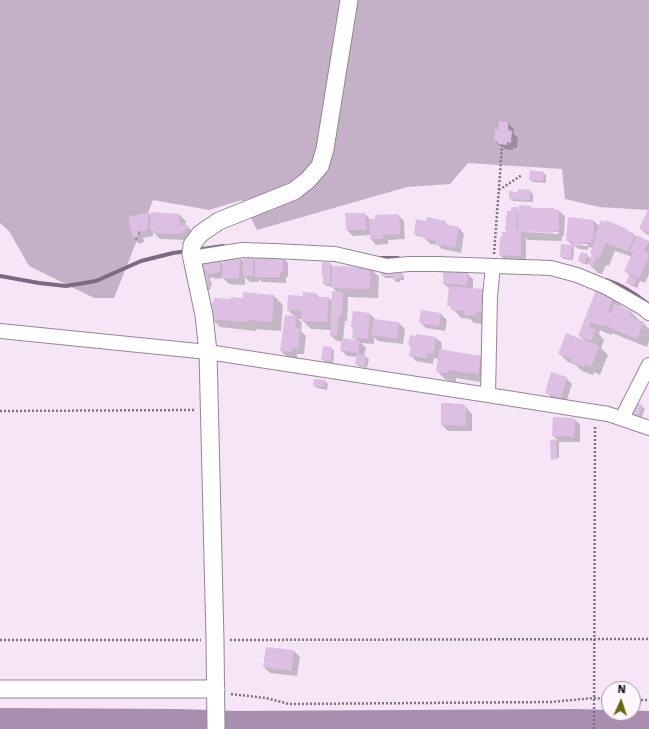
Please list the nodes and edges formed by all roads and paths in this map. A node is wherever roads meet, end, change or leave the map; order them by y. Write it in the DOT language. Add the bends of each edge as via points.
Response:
graph roads {
  1 [pos="349,0"];
  2 [pos="502,147"];
  3 [pos="522,175"];
  4 [pos="499,190"];
  5 [pos="192,252"];
  6 [pos="494,260"];
  7 [pos="649,314"];
  8 [pos="0,331"];
  9 [pos="208,352"];
  10 [pos="649,365"];
  11 [pos="488,395"];
  12 [pos="210,410"];
  13 [pos="0,411"];
  14 [pos="595,412"];
  15 [pos="622,418"];
  16 [pos="649,428"];
  17 [pos="594,639"];
  18 [pos="649,639"];
  19 [pos="0,640"];
  20 [pos="215,640"];
  21 [pos="0,689"];
  22 [pos="216,694"];
  23 [pos="594,700"];
  24 [pos="601,700"];
  25 [pos="216,729"];
  26 [pos="594,729"];
  1 -- 5 [label="street" via="325,150 320,166 294,191 219,221 200,234"];
  2 -- 4 [label="path"];
  3 -- 4 [label="path"];
  4 -- 6 [label="path"];
  5 -- 6 [label="street" via="242,250 335,254 387,266"];
  5 -- 9 [label="street"];
  6 -- 7 [label="street" via="528,261 551,268 577,269 606,287 618,287 636,299"];
  6 -- 11 [label="street" via="490,296"];
  8 -- 9 [label="street"];
  9 -- 11 [label="street"];
  9 -- 12 [label="street"];
  10 -- 15 [label="street"];
  11 -- 14 [label="street"];
  12 -- 13 [label="path"];
  12 -- 20 [label="street"];
  14 -- 15 [label="street"];
  14 -- 17 [label="path"];
  15 -- 16 [label="street"];
  17 -- 18 [label="path"];
  17 -- 20 [label="path"];
  17 -- 23 [label="path"];
  19 -- 20 [label="path"];
  20 -- 22 [label="street"];
  21 -- 22 [label="street"];
  22 -- 23 [label="path" via="266,698 289,704"];
  22 -- 25 [label="street"];
  23 -- 24 [label="path"];
  23 -- 26 [label="path"];
}
